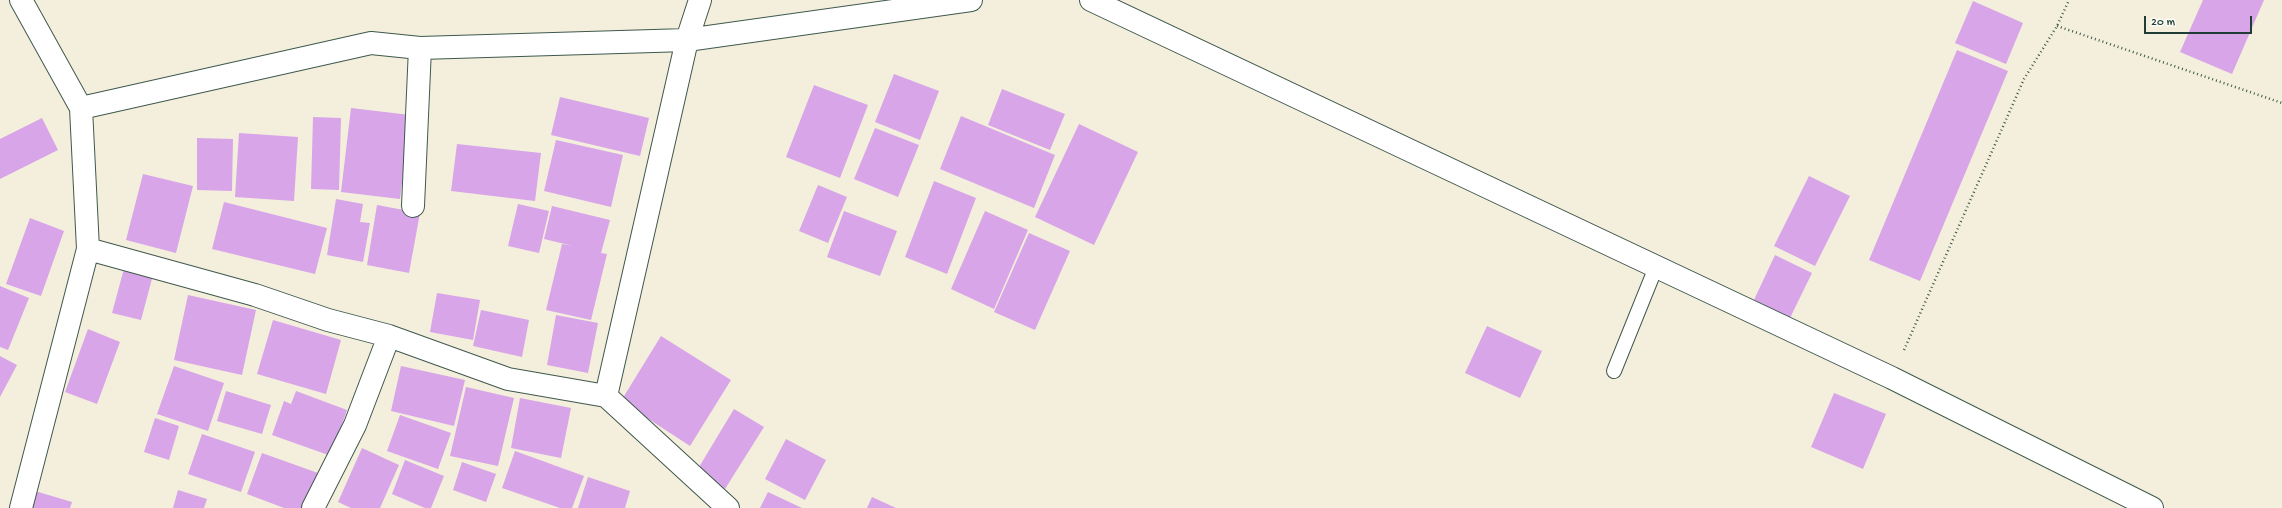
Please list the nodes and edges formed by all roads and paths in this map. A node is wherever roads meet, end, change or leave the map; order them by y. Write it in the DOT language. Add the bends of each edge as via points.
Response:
graph roads {
  1 [pos="21,0"];
  2 [pos="700,0"];
  3 [pos="970,0"];
  4 [pos="1091,0"];
  5 [pos="2069,0"];
  6 [pos="2057,26"];
  7 [pos="687,40"];
  8 [pos="420,48"];
  9 [pos="2282,103"];
  10 [pos="81,108"];
  11 [pos="413,206"];
  12 [pos="88,249"];
  13 [pos="1656,267"];
  14 [pos="390,336"];
  15 [pos="1614,371"];
  16 [pos="1892,378"];
  17 [pos="606,396"];
  18 [pos="21,508"];
  19 [pos="313,508"];
  20 [pos="728,508"];
  21 [pos="2152,508"];
  1 -- 10 [label="street"];
  2 -- 7 [label="street"];
  3 -- 7 [label="street"];
  4 -- 13 [label="street"];
  5 -- 6 [label="path"];
  6 -- 9 [label="path"];
  6 -- 16 [label="path" via="2024,79"];
  7 -- 8 [label="street"];
  7 -- 17 [label="street"];
  8 -- 10 [label="street" via="371,43"];
  8 -- 11 [label="street"];
  10 -- 12 [label="street"];
  12 -- 14 [label="street" via="255,295 328,320"];
  12 -- 18 [label="street"];
  13 -- 15 [label="lane"];
  13 -- 16 [label="street"];
  14 -- 17 [label="street" via="508,378"];
  14 -- 19 [label="street" via="355,425"];
  16 -- 21 [label="street"];
  17 -- 20 [label="street"];
}
